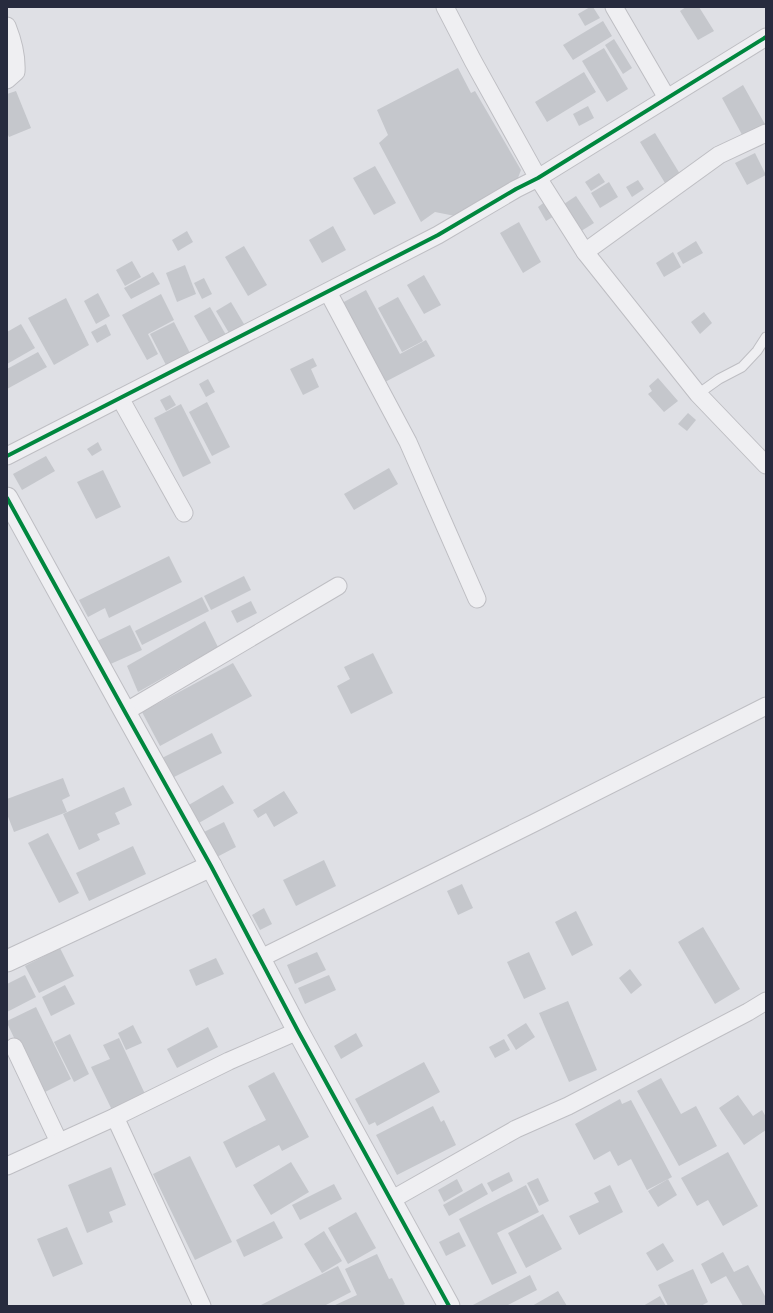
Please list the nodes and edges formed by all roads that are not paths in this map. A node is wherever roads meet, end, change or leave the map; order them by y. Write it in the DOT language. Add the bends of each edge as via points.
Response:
graph roads {
  1 [pos="614,7"];
  2 [pos="447,8"];
  3 [pos="7,26"];
  4 [pos="766,37"];
  5 [pos="7,80"];
  6 [pos="667,98"];
  7 [pos="766,133"];
  8 [pos="538,178"];
  9 [pos="585,252"];
  10 [pos="328,292"];
  11 [pos="766,337"];
  12 [pos="698,394"];
  13 [pos="120,398"];
  14 [pos="7,456"];
  15 [pos="766,465"];
  16 [pos="7,498"];
  17 [pos="184,513"];
  18 [pos="338,586"];
  19 [pos="477,599"];
  20 [pos="766,706"];
  21 [pos="125,712"];
  22 [pos="211,866"];
  23 [pos="261,958"];
  24 [pos="7,961"];
  25 [pos="766,1001"];
  26 [pos="298,1031"];
  27 [pos="14,1047"];
  28 [pos="114,1117"];
  29 [pos="58,1142"];
  30 [pos="7,1166"];
  31 [pos="391,1200"];
  32 [pos="202,1306"];
  33 [pos="449,1306"];
  1 -- 6 [label="street"];
  2 -- 8 [label="street" via="473,61"];
  3 -- 5 [label="street" via="17,58 16,72"];
  4 -- 6 [label="street"];
  6 -- 8 [label="street"];
  7 -- 9 [label="street" via="719,155"];
  8 -- 9 [label="street"];
  8 -- 10 [label="street" via="438,236"];
  9 -- 12 [label="street"];
  10 -- 13 [label="street"];
  10 -- 19 [label="street" via="408,442"];
  11 -- 12 [label="lane" via="758,351 742,367"];
  12 -- 15 [label="street"];
  13 -- 14 [label="street"];
  13 -- 17 [label="street"];
  16 -- 21 [label="street"];
  18 -- 21 [label="street"];
  20 -- 23 [label="street"];
  21 -- 22 [label="street"];
  22 -- 23 [label="street"];
  22 -- 24 [label="street"];
  23 -- 26 [label="street"];
  25 -- 31 [label="street" via="568,1106 516,1129"];
  26 -- 28 [label="street" via="229,1061"];
  26 -- 31 [label="street"];
  27 -- 29 [label="street"];
  28 -- 29 [label="street"];
  28 -- 32 [label="street"];
  29 -- 30 [label="street"];
  31 -- 33 [label="street"];
}
